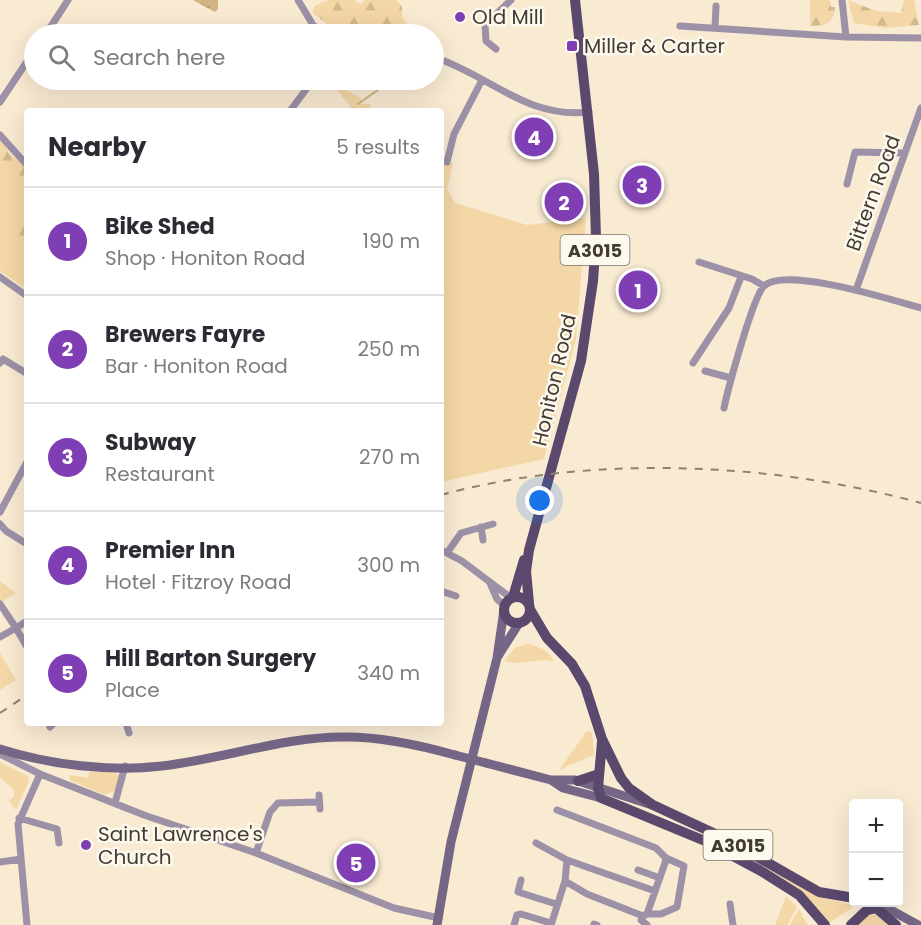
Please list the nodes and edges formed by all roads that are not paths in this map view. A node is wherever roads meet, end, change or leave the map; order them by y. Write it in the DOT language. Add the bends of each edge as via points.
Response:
graph roads {
  1 [pos="68,0"];
  2 [pos="297,0"];
  3 [pos="512,0"];
  4 [pos="575,0"];
  5 [pos="842,0"];
  6 [pos="716,6"];
  7 [pos="52,24"];
  8 [pos="312,24"];
  9 [pos="680,26"];
  10 [pos="715,28"];
  11 [pos="846,37"];
  12 [pos="921,38"];
  13 [pos="496,49"];
  14 [pos="444,62"];
  15 [pos="24,66"];
  16 [pos="482,80"];
  17 [pos="306,90"];
  18 [pos="0,102"];
  19 [pos="292,108"];
  20 [pos="921,108"];
  21 [pos="589,112"];
  22 [pos="0,135"];
  23 [pos="904,153"];
  24 [pos="24,162"];
  25 [pos="447,162"];
  26 [pos="847,184"];
  27 [pos="699,262"];
  28 [pos="0,277"];
  29 [pos="741,277"];
  30 [pos="764,286"];
  31 [pos="856,290"];
  32 [pos="24,294"];
  33 [pos="921,308"];
  34 [pos="1,361"];
  35 [pos="693,363"];
  36 [pos="705,371"];
  37 [pos="24,372"];
  38 [pos="731,378"];
  39 [pos="724,408"];
  40 [pos="24,468"];
  41 [pos="0,512"];
  42 [pos="0,524"];
  43 [pos="494,524"];
  44 [pos="481,527"];
  45 [pos="483,540"];
  46 [pos="24,542"];
  47 [pos="529,550"];
  48 [pos="444,552"];
  49 [pos="444,592"];
  50 [pos="456,596"];
  51 [pos="508,603"];
  52 [pos="0,604"];
  53 [pos="530,607"];
  54 [pos="24,623"];
  55 [pos="520,623"];
  56 [pos="16,628"];
  57 [pos="0,637"];
  58 [pos="547,638"];
  59 [pos="24,642"];
  60 [pos="497,658"];
  61 [pos="127,726"];
  62 [pos="129,733"];
  63 [pos="602,739"];
  64 [pos="0,749"];
  65 [pos="0,754"];
  66 [pos="125,766"];
  67 [pos="40,774"];
  68 [pos="599,774"];
  69 [pos="551,780"];
  70 [pos="578,781"];
  71 [pos="600,793"];
  72 [pos="320,802"];
  73 [pos="115,803"];
  74 [pos="653,806"];
  75 [pos="557,810"];
  76 [pos="20,818"];
  77 [pos="59,843"];
  78 [pos="536,843"];
  79 [pos="256,853"];
  80 [pos="666,858"];
  81 [pos="21,859"];
  82 [pos="567,860"];
  83 [pos="0,862"];
  84 [pos="638,870"];
  85 [pos="660,878"];
  86 [pos="521,880"];
  87 [pos="566,881"];
  88 [pos="655,891"];
  89 [pos="849,897"];
  90 [pos="556,904"];
  91 [pos="730,904"];
  92 [pos="876,908"];
  93 [pos="642,919"];
  94 [pos="438,922"];
  95 [pos="551,924"];
  96 [pos="27,925"];
  97 [pos="514,925"];
  98 [pos="647,925"];
  99 [pos="733,925"];
  100 [pos="825,925"];
  101 [pos="851,925"];
  102 [pos="896,925"];
  103 [pos="918,925"];
  1 -- 7 [label="street"];
  2 -- 8 [label="street"];
  3 -- 13 [label="street" via="484,25 486,41"];
  4 -- 21 [label="main road, Honiton Road"];
  5 -- 11 [label="street"];
  6 -- 10 [label="street"];
  9 -- 10 [label="street"];
  10 -- 11 [label="street"];
  11 -- 12 [label="street"];
  14 -- 16 [label="street"];
  15 -- 18 [label="street"];
  16 -- 21 [label="street" via="529,106 567,115"];
  16 -- 25 [label="street" via="454,134"];
  17 -- 19 [label="street"];
  20 -- 23 [label="street, Bittern Road"];
  21 -- 47 [label="main road, Honiton Road / A3015" via="596,238 593,281 581,361"];
  22 -- 24 [label="street"];
  23 -- 26 [label="street" via="855,152"];
  23 -- 31 [label="street, Bittern Road"];
  27 -- 29 [label="street"];
  28 -- 32 [label="street"];
  29 -- 30 [label="street"];
  29 -- 35 [label="street" via="729,308"];
  30 -- 31 [label="street" via="784,277"];
  30 -- 38 [label="street"];
  31 -- 33 [label="street"];
  34 -- 37 [label="street"];
  36 -- 38 [label="street"];
  38 -- 39 [label="street"];
  40 -- 41 [label="street"];
  42 -- 46 [label="street"];
  43 -- 44 [label="street"];
  44 -- 45 [label="street"];
  44 -- 48 [label="street" via="461,533"];
  47 -- 51 [label="main road, Honiton Road / A3015"];
  47 -- 53 [label="main road, Honiton Road / A3015" via="526,571"];
  48 -- 51 [label="street" via="490,583 497,599"];
  49 -- 50 [label="street"];
  51 -- 53 [label="main road" via="524,598"];
  51 -- 55 [label="main road" via="509,620"];
  51 -- 60 [label="main road, Honiton Road"];
  52 -- 56 [label="street"];
  53 -- 55 [label="main road" via="527,618"];
  53 -- 58 [label="main road, A3015"];
  54 -- 56 [label="street"];
  55 -- 58 [label="main road, A3015"];
  55 -- 60 [label="main road, Honiton Road"];
  56 -- 57 [label="street"];
  56 -- 59 [label="street"];
  58 -- 63 [label="main road, A3015" via="572,664 585,686"];
  60 -- 94 [label="main road, Honiton Road" via="461,797"];
  61 -- 62 [label="street"];
  63 -- 68 [label="main road, A3015"];
  63 -- 74 [label="main road, A3015" via="621,778"];
  64 -- 66 [label="main road" via="56,761"];
  65 -- 67 [label="street"];
  66 -- 69 [label="main road, bridge" via="161,766 289,742 347,737 401,742"];
  66 -- 73 [label="street"];
  67 -- 73 [label="street"];
  67 -- 76 [label="street"];
  68 -- 70 [label="main road"];
  68 -- 71 [label="main road, A3015"];
  69 -- 70 [label="main road"];
  69 -- 71 [label="main road" via="562,788"];
  70 -- 71 [label="main road"];
  71 -- 74 [label="main road"];
  71 -- 100 [label="main road, A3015" via="761,871 799,895"];
  72 -- 79 [label="street" via="278,803 270,812"];
  73 -- 79 [label="street"];
  74 -- 89 [label="main road, A3015" via="733,842 819,892"];
  75 -- 80 [label="street" via="656,848"];
  76 -- 77 [label="street" via="57,829"];
  76 -- 81 [label="street"];
  78 -- 82 [label="street"];
  79 -- 94 [label="street"];
  80 -- 85 [label="street"];
  80 -- 93 [label="street" via="684,866 677,907"];
  81 -- 83 [label="street"];
  81 -- 96 [label="street"];
  82 -- 87 [label="street"];
  82 -- 88 [label="street"];
  84 -- 85 [label="street"];
  85 -- 88 [label="street"];
  86 -- 90 [label="street" via="518,892"];
  87 -- 90 [label="street"];
  87 -- 93 [label="street"];
  88 -- 93 [label="street"];
  90 -- 95 [label="street"];
  91 -- 99 [label="street"];
  92 -- 101 [label="main road" via="867,910"];
  92 -- 102 [label="main road"];
  92 -- 103 [label="main road" via="887,908"];
  93 -- 98 [label="street"];
  95 -- 97 [label="street" via="520,914"];
}
